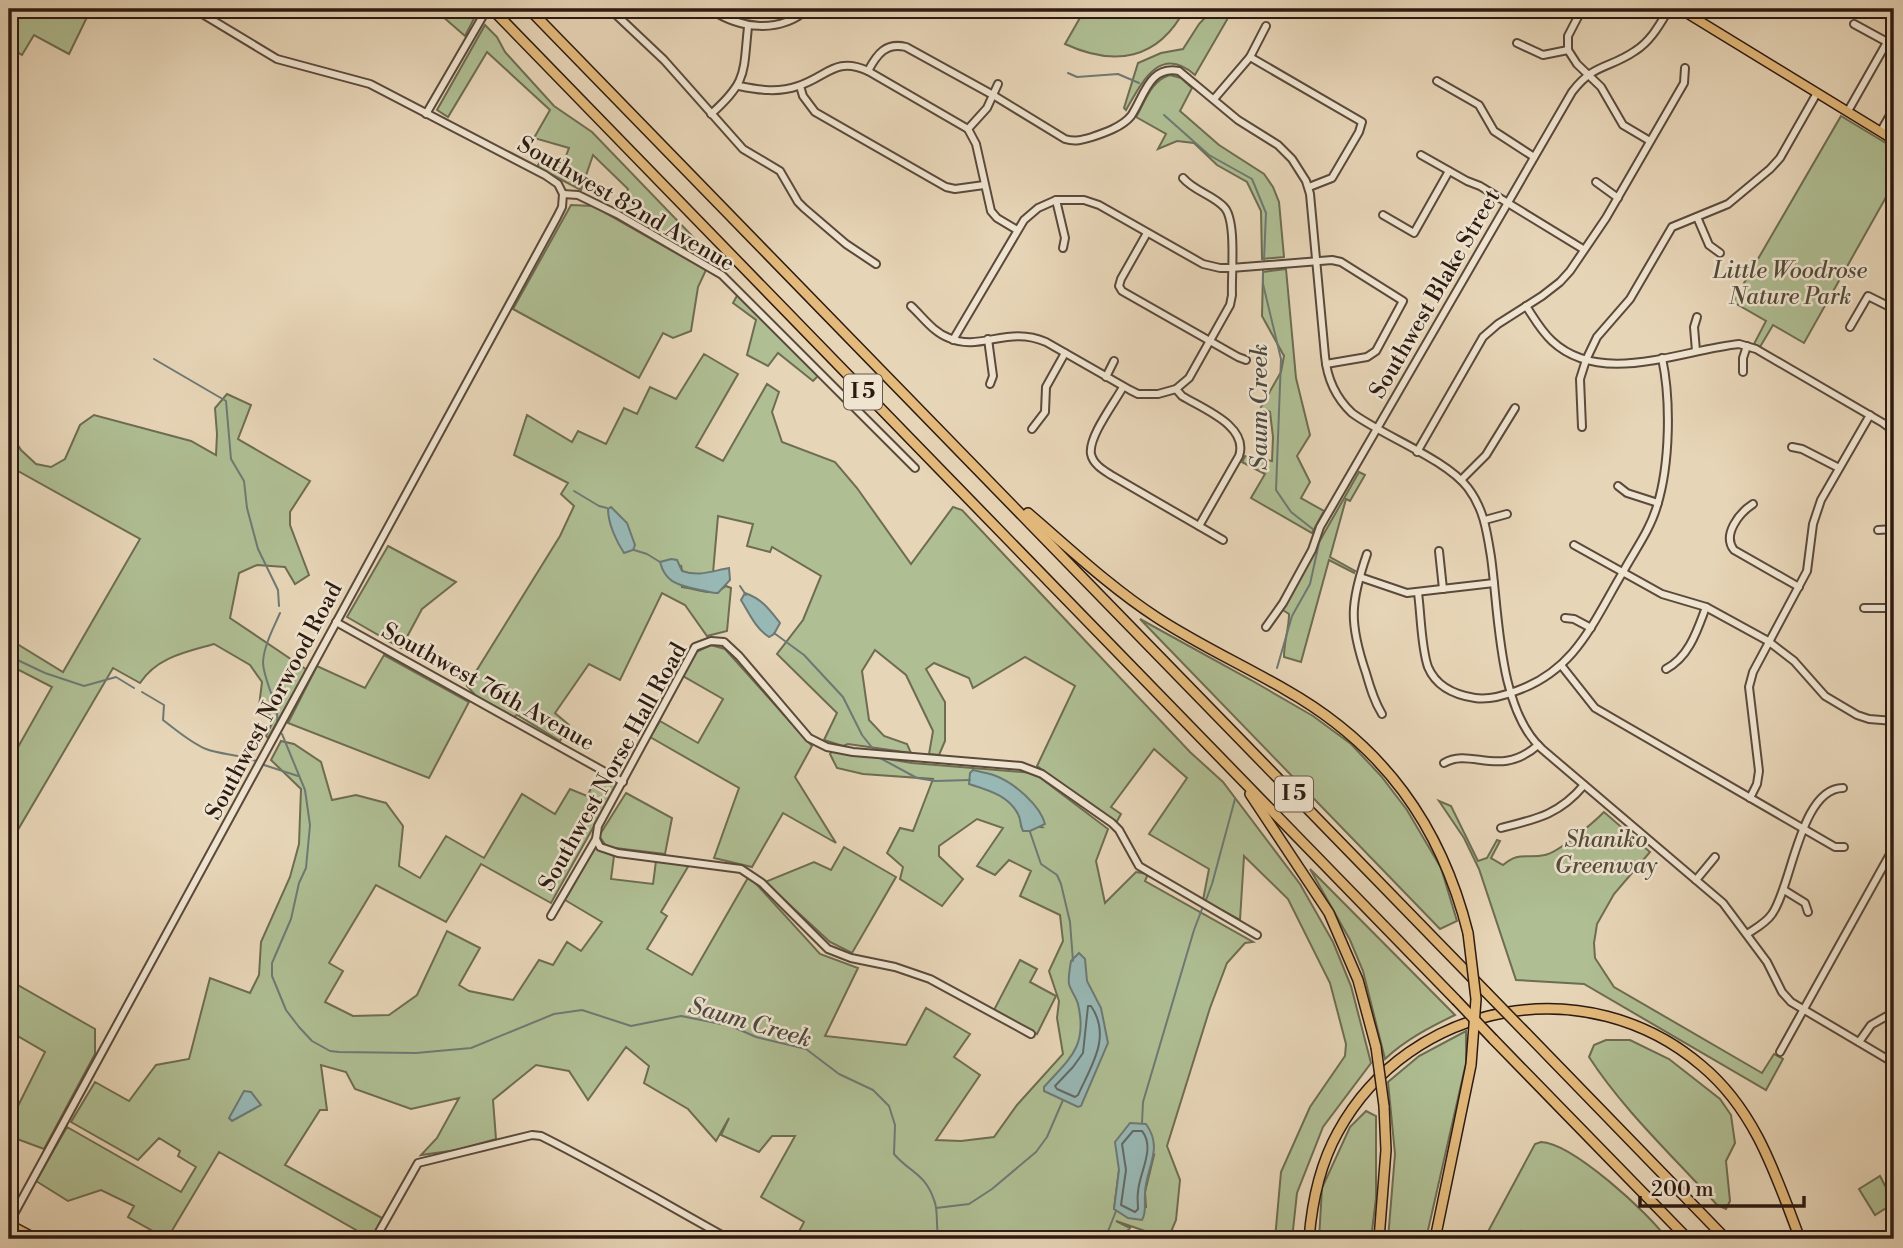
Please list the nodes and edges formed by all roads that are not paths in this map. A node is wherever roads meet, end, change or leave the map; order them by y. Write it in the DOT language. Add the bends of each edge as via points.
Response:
graph roads {
  1 [pos="194,9"];
  2 [pos="487,9"];
  3 [pos="492,9"];
  4 [pos="529,9"];
  5 [pos="610,9"];
  6 [pos="710,9"];
  7 [pos="808,9"];
  8 [pos="1582,9"];
  9 [pos="1669,9"];
  10 [pos="1680,9"];
  11 [pos="1854,24"];
  12 [pos="1266,26"];
  13 [pos="748,27"];
  14 [pos="1894,30"];
  15 [pos="1517,43"];
  16 [pos="1887,43"];
  17 [pos="1569,50"];
  18 [pos="1250,57"];
  19 [pos="1685,68"];
  20 [pos="868,71"];
  21 [pos="1588,74"];
  22 [pos="1437,81"];
  23 [pos="998,84"];
  24 [pos="739,86"];
  25 [pos="800,86"];
  26 [pos="1817,93"];
  27 [pos="993,95"];
  28 [pos="1214,99"];
  29 [pos="1894,108"];
  30 [pos="1848,111"];
  31 [pos="426,114"];
  32 [pos="711,114"];
  33 [pos="968,130"];
  34 [pos="1881,131"];
  35 [pos="1894,140"];
  36 [pos="1650,141"];
  37 [pos="1421,155"];
  38 [pos="1534,157"];
  39 [pos="1449,171"];
  40 [pos="1183,178"];
  41 [pos="1596,182"];
  42 [pos="984,185"];
  43 [pos="1309,187"];
  44 [pos="563,194"];
  45 [pos="1618,198"];
  46 [pos="1056,201"];
  47 [pos="1508,203"];
  48 [pos="1383,215"];
  49 [pos="1698,216"];
  50 [pos="1017,230"];
  51 [pos="1147,233"];
  52 [pos="1063,248"];
  53 [pos="1583,249"];
  54 [pos="1720,253"];
  55 [pos="1316,260"];
  56 [pos="876,264"];
  57 [pos="1231,268"];
  58 [pos="911,306"];
  59 [pos="1526,306"];
  60 [pos="1894,309"];
  61 [pos="1697,317"];
  62 [pos="1850,327"];
  63 [pos="988,339"];
  64 [pos="953,340"];
  65 [pos="1211,342"];
  66 [pos="1747,346"];
  67 [pos="1696,351"];
  68 [pos="1065,353"];
  69 [pos="1662,358"];
  70 [pos="1246,360"];
  71 [pos="1586,360"];
  72 [pos="1114,361"];
  73 [pos="1326,364"];
  74 [pos="1743,372"];
  75 [pos="1106,377"];
  76 [pos="990,384"];
  77 [pos="1123,387"];
  78 [pos="1176,389"];
  79 [pos="1515,408"];
  80 [pos="1870,415"];
  81 [pos="1582,427"];
  82 [pos="1032,429"];
  83 [pos="1378,429"];
  84 [pos="1894,431"];
  85 [pos="1792,447"];
  86 [pos="1416,452"];
  87 [pos="915,468"];
  88 [pos="1839,468"];
  89 [pos="986,478"];
  90 [pos="1461,480"];
  91 [pos="1618,486"];
  92 [pos="1658,503"];
  93 [pos="1753,504"];
  94 [pos="1507,514"];
  95 [pos="1485,520"];
  96 [pos="1199,526"];
  97 [pos="1894,529"];
  98 [pos="1878,530"];
  99 [pos="1223,540"];
  100 [pos="1574,545"];
  101 [pos="1440,551"];
  102 [pos="1367,554"];
  103 [pos="1623,571"];
  104 [pos="1360,577"];
  105 [pos="1494,583"];
  106 [pos="1799,587"];
  107 [pos="1443,589"];
  108 [pos="1418,593"];
  109 [pos="1706,607"];
  110 [pos="1864,608"];
  111 [pos="1894,608"];
  112 [pos="1565,618"];
  113 [pos="336,622"];
  114 [pos="1266,627"];
  115 [pos="1591,628"];
  116 [pos="1768,641"];
  117 [pos="1561,666"];
  118 [pos="1666,669"];
  119 [pos="1509,694"];
  120 [pos="1382,714"];
  121 [pos="1894,721"];
  122 [pos="1538,745"];
  123 [pos="1444,763"];
  124 [pos="1237,774"];
  125 [pos="623,782"];
  126 [pos="1584,785"];
  127 [pos="1843,788"];
  128 [pos="1750,798"];
  129 [pos="1501,828"];
  130 [pos="1803,829"];
  131 [pos="596,839"];
  132 [pos="1844,847"];
  133 [pos="1894,847"];
  134 [pos="1715,857"];
  135 [pos="1696,880"];
  136 [pos="1784,890"];
  137 [pos="1808,912"];
  138 [pos="551,916"];
  139 [pos="1747,934"];
  140 [pos="1257,935"];
  141 [pos="1803,1011"];
  142 [pos="1894,1012"];
  143 [pos="1031,1034"];
  144 [pos="1859,1042"];
  145 [pos="1780,1052"];
  146 [pos="1894,1063"];
  147 [pos="9,1224"];
  148 [pos="37,1239"];
  149 [pos="375,1239"];
  150 [pos="729,1239"];
  151 [pos="1309,1239"];
  152 [pos="1380,1239"];
  153 [pos="1435,1239"];
  154 [pos="1688,1239"];
  155 [pos="1726,1239"];
  156 [pos="1800,1239"];
  1 -- 31 [label="street, Southwest 82nd Avenue" via="276,59 370,84"];
  2 -- 31 [label="street"];
  3 -- 124 [label="highway, I 5"];
  4 -- 89 [label="highway, I 5"];
  5 -- 32 [label="street" via="664,60"];
  6 -- 13 [label="street"];
  7 -- 13 [label="street" via="778,24"];
  8 -- 17 [label="street" via="1568,36"];
  9 -- 21 [label="street, Southwest Blake Street" via="1642,47"];
  10 -- 26 [label="main road"];
  11 -- 16 [label="street"];
  12 -- 18 [label="street"];
  13 -- 24 [label="street"];
  14 -- 16 [label="street"];
  15 -- 17 [label="street" via="1543,55"];
  16 -- 30 [label="street"];
  17 -- 21 [label="street"];
  18 -- 28 [label="street"];
  18 -- 43 [label="street" via="1362,122 1332,178"];
  19 -- 36 [label="street" via="1684,83"];
  20 -- 25 [label="street" via="840,66"];
  20 -- 27 [label="street" via="881,51 902,46"];
  20 -- 33 [label="street"];
  21 -- 36 [label="street" via="1623,125"];
  21 -- 38 [label="street, Southwest Blake Street" via="1572,92"];
  22 -- 38 [label="street" via="1479,105 1494,131"];
  23 -- 27 [label="street"];
  24 -- 25 [label="street" via="777,91"];
  24 -- 32 [label="street"];
  25 -- 42 [label="street" via="815,111 937,182 955,189"];
  26 -- 30 [label="main road"];
  26 -- 49 [label="street" via="1770,169 1738,197"];
  27 -- 28 [label="street" via="1074,141 1126,121 1161,72 1183,72"];
  27 -- 33 [label="street"];
  28 -- 43 [label="street" via="1285,151"];
  29 -- 34 [label="street"];
  30 -- 34 [label="main road"];
  31 -- 44 [label="street, Southwest 82nd Avenue" via="545,175"];
  32 -- 56 [label="street" via="743,149 780,171 804,208"];
  33 -- 42 [label="street" via="976,144"];
  34 -- 35 [label="main road"];
  36 -- 45 [label="street"];
  37 -- 39 [label="street"];
  38 -- 47 [label="street, Southwest Blake Street"];
  39 -- 47 [label="street"];
  39 -- 48 [label="street" via="1414,233"];
  40 -- 57 [label="street" via="1227,211"];
  41 -- 45 [label="street"];
  42 -- 50 [label="street" via="992,211"];
  43 -- 55 [label="street"];
  44 -- 87 [label="street, Southwest 82nd Avenue" via="578,195 617,214 722,275"];
  44 -- 113 [label="street, Southwest Norwood Road" via="554,223"];
  45 -- 53 [label="street"];
  46 -- 50 [label="street" via="1030,214"];
  46 -- 51 [label="street" via="1091,202"];
  46 -- 52 [label="street"];
  47 -- 53 [label="street"];
  47 -- 83 [label="street, Southwest Blake Street"];
  49 -- 54 [label="street" via="1709,245"];
  49 -- 71 [label="street" via="1672,228 1630,299 1602,330"];
  50 -- 64 [label="street"];
  51 -- 57 [label="street" via="1203,264"];
  51 -- 65 [label="street" via="1119,286"];
  53 -- 59 [label="street" via="1560,282"];
  55 -- 57 [label="street"];
  55 -- 73 [label="street"];
  55 -- 73 [label="street" via="1341,262 1403,301 1376,351 1367,357"];
  57 -- 65 [label="street" via="1230,305"];
  58 -- 64 [label="street" via="935,330"];
  59 -- 71 [label="street" via="1552,341"];
  59 -- 86 [label="street" via="1483,337"];
  60 -- 62 [label="street" via="1868,296"];
  61 -- 67 [label="street"];
  63 -- 64 [label="street"];
  63 -- 68 [label="street" via="1030,336"];
  63 -- 76 [label="street"];
  65 -- 70 [label="street"];
  65 -- 78 [label="street" via="1189,378"];
  66 -- 67 [label="street"];
  66 -- 74 [label="street"];
  66 -- 80 [label="street"];
  67 -- 69 [label="street"];
  68 -- 75 [label="street"];
  68 -- 82 [label="street" via="1046,387 1045,412"];
  69 -- 71 [label="street" via="1609,365"];
  69 -- 92 [label="street" via="1668,385 1667,433"];
  71 -- 81 [label="street" via="1580,379"];
  72 -- 75 [label="street"];
  73 -- 83 [label="street" via="1341,401"];
  75 -- 77 [label="street"];
  77 -- 78 [label="street" via="1148,395"];
  77 -- 96 [label="street" via="1092,442 1094,462"];
  78 -- 96 [label="street" via="1234,429 1240,439 1239,456"];
  79 -- 90 [label="street" via="1486,455"];
  80 -- 84 [label="street"];
  80 -- 88 [label="street"];
  83 -- 86 [label="street"];
  83 -- 114 [label="street, Southwest Blake Street"];
  85 -- 88 [label="street"];
  86 -- 90 [label="street"];
  88 -- 106 [label="street" via="1816,512 1807,571"];
  89 -- 153 [label="highway, bridge" via="1133,601 1343,729 1400,787 1433,837 1453,881 1468,933 1476,999 1471,1065"];
  89 -- 155 [label="highway, I 5, bridge"];
  90 -- 95 [label="street"];
  91 -- 92 [label="street"];
  92 -- 103 [label="street"];
  93 -- 106 [label="street" via="1728,536 1729,543"];
  94 -- 95 [label="street"];
  95 -- 105 [label="street"];
  96 -- 99 [label="street"];
  97 -- 98 [label="street"];
  100 -- 103 [label="street"];
  101 -- 107 [label="street"];
  102 -- 104 [label="street"];
  103 -- 109 [label="street" via="1670,597"];
  103 -- 115 [label="street"];
  104 -- 108 [label="street"];
  104 -- 120 [label="street" via="1353,623"];
  105 -- 107 [label="street"];
  105 -- 119 [label="street"];
  106 -- 116 [label="street"];
  107 -- 108 [label="street"];
  108 -- 119 [label="street" via="1427,665 1441,684 1452,692 1479,698"];
  109 -- 116 [label="street"];
  109 -- 118 [label="street" via="1688,649 1678,663"];
  110 -- 111 [label="street"];
  112 -- 115 [label="street"];
  113 -- 125 [label="street, Southwest 76th Avenue"];
  113 -- 147 [label="street, Southwest Norwood Road"];
  115 -- 117 [label="street"];
  116 -- 121 [label="street" via="1794,661 1825,696 1869,719"];
  116 -- 128 [label="street" via="1749,687 1759,771"];
  117 -- 119 [label="street" via="1536,684"];
  117 -- 128 [label="street" via="1595,708"];
  119 -- 122 [label="street"];
  122 -- 123 [label="street" via="1505,762 1453,758"];
  122 -- 126 [label="street"];
  124 -- 152 [label="highway, bridge" via="1329,913 1358,980 1376,1047 1384,1106"];
  124 -- 154 [label="highway, I 5, bridge"];
  125 -- 131 [label="street, Southwest Norse Hall Road" via="598,826"];
  125 -- 140 [label="street, Southwest Norse Hall Road" via="695,647 724,642 809,738 853,752 1021,766 1042,774 1119,830 1139,866"];
  126 -- 129 [label="street" via="1552,813"];
  126 -- 135 [label="street"];
  127 -- 130 [label="street" via="1824,795"];
  128 -- 130 [label="street"];
  130 -- 132 [label="street" via="1835,847"];
  130 -- 136 [label="street"];
  131 -- 138 [label="street, Southwest Norse Hall Road"];
  131 -- 143 [label="street" via="600,847 618,853 741,869 762,883 828,949 930,979"];
  133 -- 141 [label="street"];
  134 -- 135 [label="street"];
  135 -- 139 [label="street" via="1723,903"];
  136 -- 137 [label="street" via="1805,903"];
  136 -- 139 [label="street" via="1772,915"];
  139 -- 141 [label="street" via="1782,992"];
  141 -- 144 [label="street"];
  141 -- 145 [label="street"];
  142 -- 144 [label="street" via="1871,1025"];
  144 -- 146 [label="street"];
  147 -- 148 [label="main road"];
  149 -- 150 [label="street" via="418,1163 532,1135 592,1162"];
  151 -- 156 [label="highway" via="1315,1191 1337,1133 1361,1097 1390,1067 1426,1041 1458,1026 1508,1011 1558,1008 1606,1015 1640,1027 1681,1049 1717,1080 1740,1106 1759,1139"];
}
